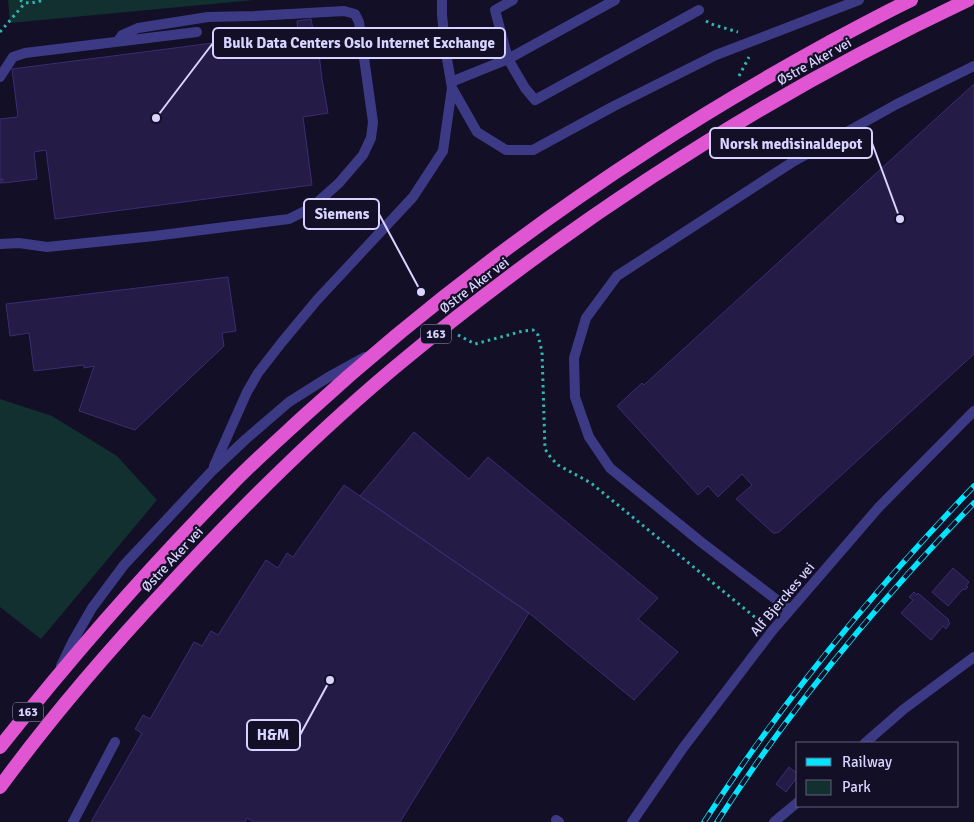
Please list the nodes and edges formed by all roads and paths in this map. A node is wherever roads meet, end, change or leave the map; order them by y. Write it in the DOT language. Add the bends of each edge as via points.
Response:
graph roads {
  1 [pos="20,0"];
  2 [pos="44,0"];
  3 [pos="442,0"];
  4 [pos="513,0"];
  5 [pos="615,0"];
  6 [pos="860,0"];
  7 [pos="911,0"];
  8 [pos="968,0"];
  9 [pos="25,3"];
  10 [pos="699,10"];
  11 [pos="0,32"];
  12 [pos="197,32"];
  13 [pos="743,33"];
  14 [pos="118,42"];
  15 [pos="750,54"];
  16 [pos="508,59"];
  17 [pos="974,66"];
  18 [pos="0,77"];
  19 [pos="735,80"];
  20 [pos="451,85"];
  21 [pos="0,244"];
  22 [pos="379,349"];
  23 [pos="974,411"];
  24 [pos="212,471"];
  25 [pos="790,610"];
  26 [pos="974,657"];
  27 [pos="55,677"];
  28 [pos="115,742"];
  29 [pos="866,742"];
  30 [pos="0,746"];
  31 [pos="0,787"];
  32 [pos="796,804"];
  33 [pos="73,822"];
  34 [pos="632,822"];
  35 [pos="774,822"];
  1 -- 9 [label="path"];
  2 -- 9 [label="path"];
  3 -- 20 [label="lane"];
  4 -- 16 [label="lane" via="495,10"];
  5 -- 16 [label="lane"];
  6 -- 20 [label="lane" via="716,55 533,150 506,150 477,132"];
  7 -- 22 [label="highway, Østre Aker vei / 163" via="730,98 627,164 498,255"];
  8 -- 31 [label="highway, Østre Aker vei / 163" via="804,85 651,177 528,264 393,369 302,451 204,548 76,690"];
  9 -- 11 [label="path"];
  10 -- 13 [label="path" via="711,24"];
  10 -- 16 [label="lane" via="535,100"];
  12 -- 14 [label="lane"];
  14 -- 18 [label="lane" via="25,53 13,57"];
  14 -- 21 [label="lane" via="122,35 138,28 208,17 344,11 355,14 359,22 373,122 371,138 363,155 339,183 311,208 289,219 48,247 20,242"];
  15 -- 19 [label="path"];
  16 -- 20 [label="lane"];
  17 -- 25 [label="lane" via="897,104 783,169 617,276 586,318 574,358 575,397 589,437 610,468"];
  20 -- 24 [label="lane" via="443,151 413,197 317,300 258,373"];
  22 -- 24 [label="lane" via="290,402"];
  22 -- 27 [label="highway, Østre Aker vei / 163" via="230,485"];
  23 -- 25 [label="lane, Alf Bjerckes vei" via="879,507"];
  24 -- 27 [label="lane" via="124,566 92,608"];
  25 -- 34 [label="lane, Alf Bjerckes vei" via="683,748"];
  26 -- 29 [label="lane"];
  27 -- 30 [label="highway, Østre Aker vei / 163"];
  28 -- 33 [label="lane"];
  32 -- 35 [label="lane"];
}
